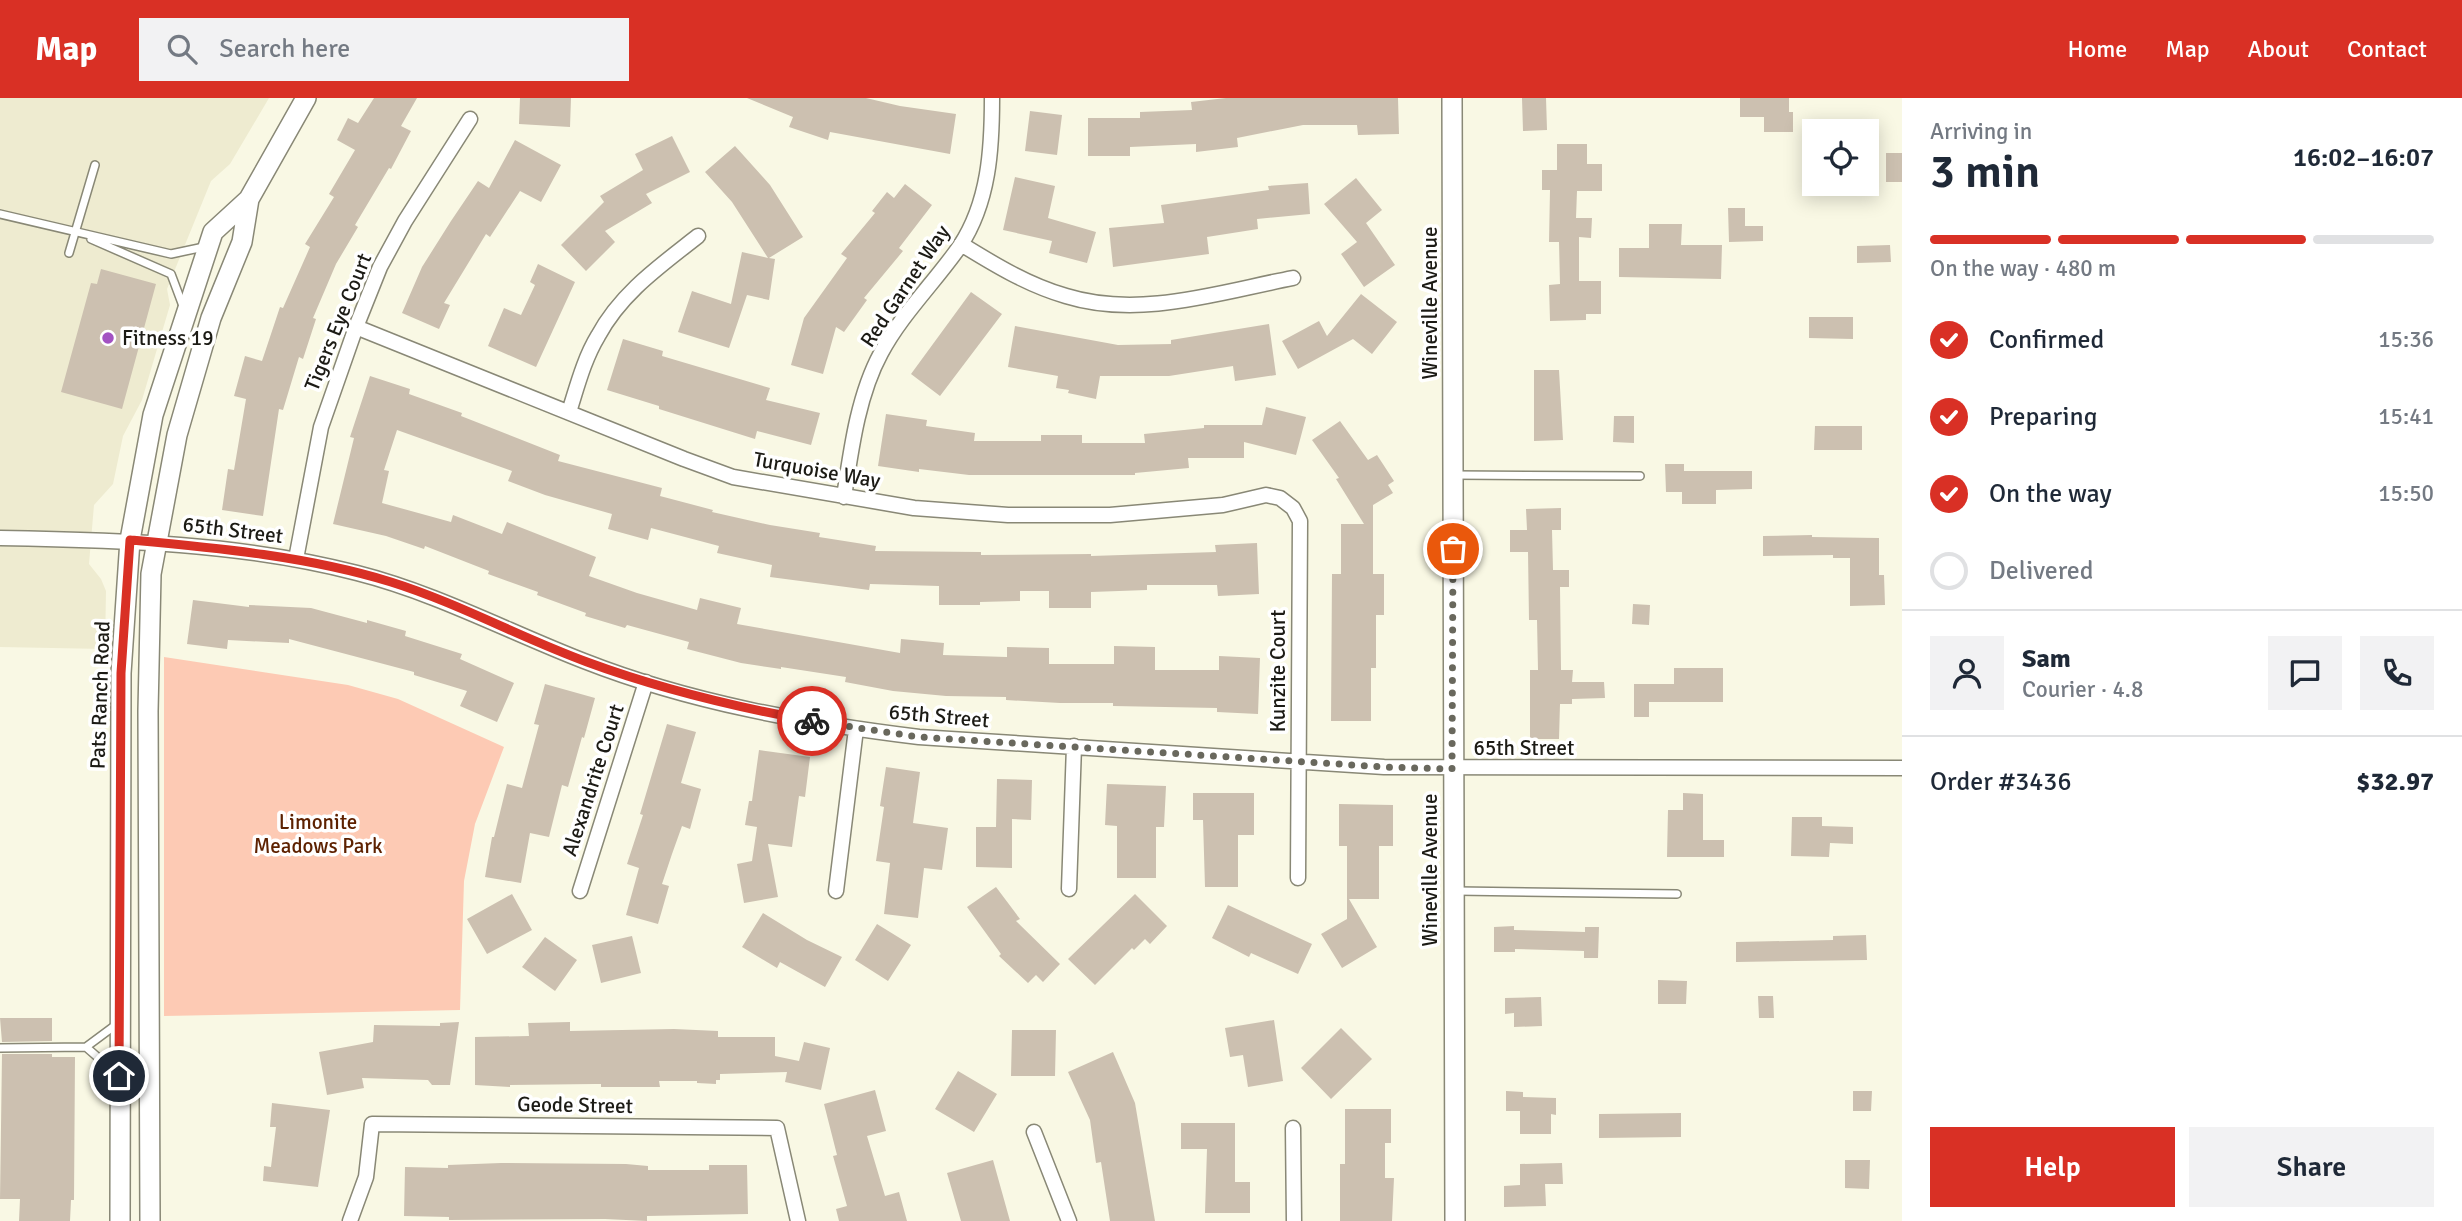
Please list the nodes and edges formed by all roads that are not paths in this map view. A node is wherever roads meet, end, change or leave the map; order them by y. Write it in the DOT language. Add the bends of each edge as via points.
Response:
graph roads {
  1 [pos="306,98"];
  2 [pos="992,98"];
  3 [pos="1452,98"];
  4 [pos="470,119"];
  5 [pos="95,165"];
  6 [pos="250,199"];
  7 [pos="0,214"];
  8 [pos="75,232"];
  9 [pos="698,236"];
  10 [pos="961,244"];
  11 [pos="208,246"];
  12 [pos="69,253"];
  13 [pos="1293,278"];
  14 [pos="186,312"];
  15 [pos="356,327"];
  16 [pos="569,412"];
  17 [pos="1453,475"];
  18 [pos="1640,476"];
  19 [pos="844,497"];
  20 [pos="1293,508"];
  21 [pos="0,538"];
  22 [pos="130,540"];
  23 [pos="155,542"];
  24 [pos="296,559"];
  25 [pos="646,682"];
  26 [pos="856,729"];
  27 [pos="1074,746"];
  28 [pos="1298,761"];
  29 [pos="1902,768"];
  30 [pos="1452,769"];
  31 [pos="1298,878"];
  32 [pos="1069,889"];
  33 [pos="580,891"];
  34 [pos="836,891"];
  35 [pos="1453,891"];
  36 [pos="1677,894"];
  37 [pos="119,1023"];
  38 [pos="86,1046"];
  39 [pos="0,1048"];
  40 [pos="119,1076"];
  41 [pos="1293,1128"];
  42 [pos="1034,1132"];
  43 [pos="120,1221"];
  44 [pos="150,1221"];
  45 [pos="349,1221"];
  46 [pos="798,1221"];
  47 [pos="1069,1221"];
  48 [pos="1294,1221"];
  49 [pos="1455,1221"];
  1 -- 6 [label="street, Pats Ranch Road"];
  2 -- 10 [label="street, Red Garnet Way" via="992,149 986,183"];
  3 -- 17 [label="street, Wineville Avenue"];
  4 -- 15 [label="street, Tigers Eye Court" via="405,221"];
  5 -- 8 [label="lane"];
  6 -- 11 [label="street, Pats Ranch Road" via="213,232"];
  6 -- 23 [label="street, Pats Ranch Road" via="242,242 211,318 177,435"];
  7 -- 8 [label="lane"];
  8 -- 11 [label="lane" via="172,254"];
  8 -- 12 [label="lane"];
  8 -- 14 [label="lane" via="171,274"];
  9 -- 16 [label="street" via="640,282 613,312 584,364"];
  10 -- 13 [label="street" via="1035,285 1100,303 1173,302"];
  10 -- 19 [label="street, Red Garnet Way" via="880,354 859,410"];
  11 -- 14 [label="street, Pats Ranch Road"];
  14 -- 22 [label="street, Pats Ranch Road" via="153,415"];
  15 -- 16 [label="street, Turquoise Way"];
  15 -- 24 [label="street, Tigers Eye Court" via="321,427"];
  16 -- 19 [label="street, Turquoise Way" via="733,477"];
  17 -- 18 [label="lane"];
  17 -- 30 [label="street, Wineville Avenue"];
  19 -- 20 [label="street, Turquoise Way" via="1008,515 1110,515 1223,505 1266,495"];
  20 -- 28 [label="street, Kunzite Court" via="1300,521"];
  21 -- 22 [label="street, 65th Street"];
  22 -- 23 [label="street, 65th Street"];
  22 -- 37 [label="street, Pats Ranch Road" via="121,673"];
  23 -- 24 [label="street, 65th Street"];
  23 -- 44 [label="street, Pats Ranch Road" via="148,711"];
  24 -- 25 [label="street, 65th Street" via="393,583 585,662"];
  25 -- 26 [label="street, 65th Street" via="710,701"];
  25 -- 33 [label="street, Alexandrite Court"];
  26 -- 27 [label="street, 65th Street"];
  26 -- 34 [label="street"];
  27 -- 28 [label="street, 65th Street"];
  27 -- 32 [label="street"];
  28 -- 30 [label="street, 65th Street"];
  28 -- 31 [label="street, Kunzite Court"];
  29 -- 30 [label="street, 65th Street"];
  30 -- 35 [label="street, Wineville Avenue"];
  35 -- 36 [label="lane"];
  35 -- 49 [label="street, Wineville Avenue"];
  37 -- 38 [label="lane"];
  37 -- 40 [label="street, Pats Ranch Road"];
  38 -- 39 [label="lane"];
  38 -- 40 [label="lane"];
  40 -- 43 [label="street, Pats Ranch Road"];
  41 -- 48 [label="street"];
  42 -- 47 [label="street"];
  45 -- 46 [label="street, Geode Street" via="366,1177 372,1124 777,1128"];
}
